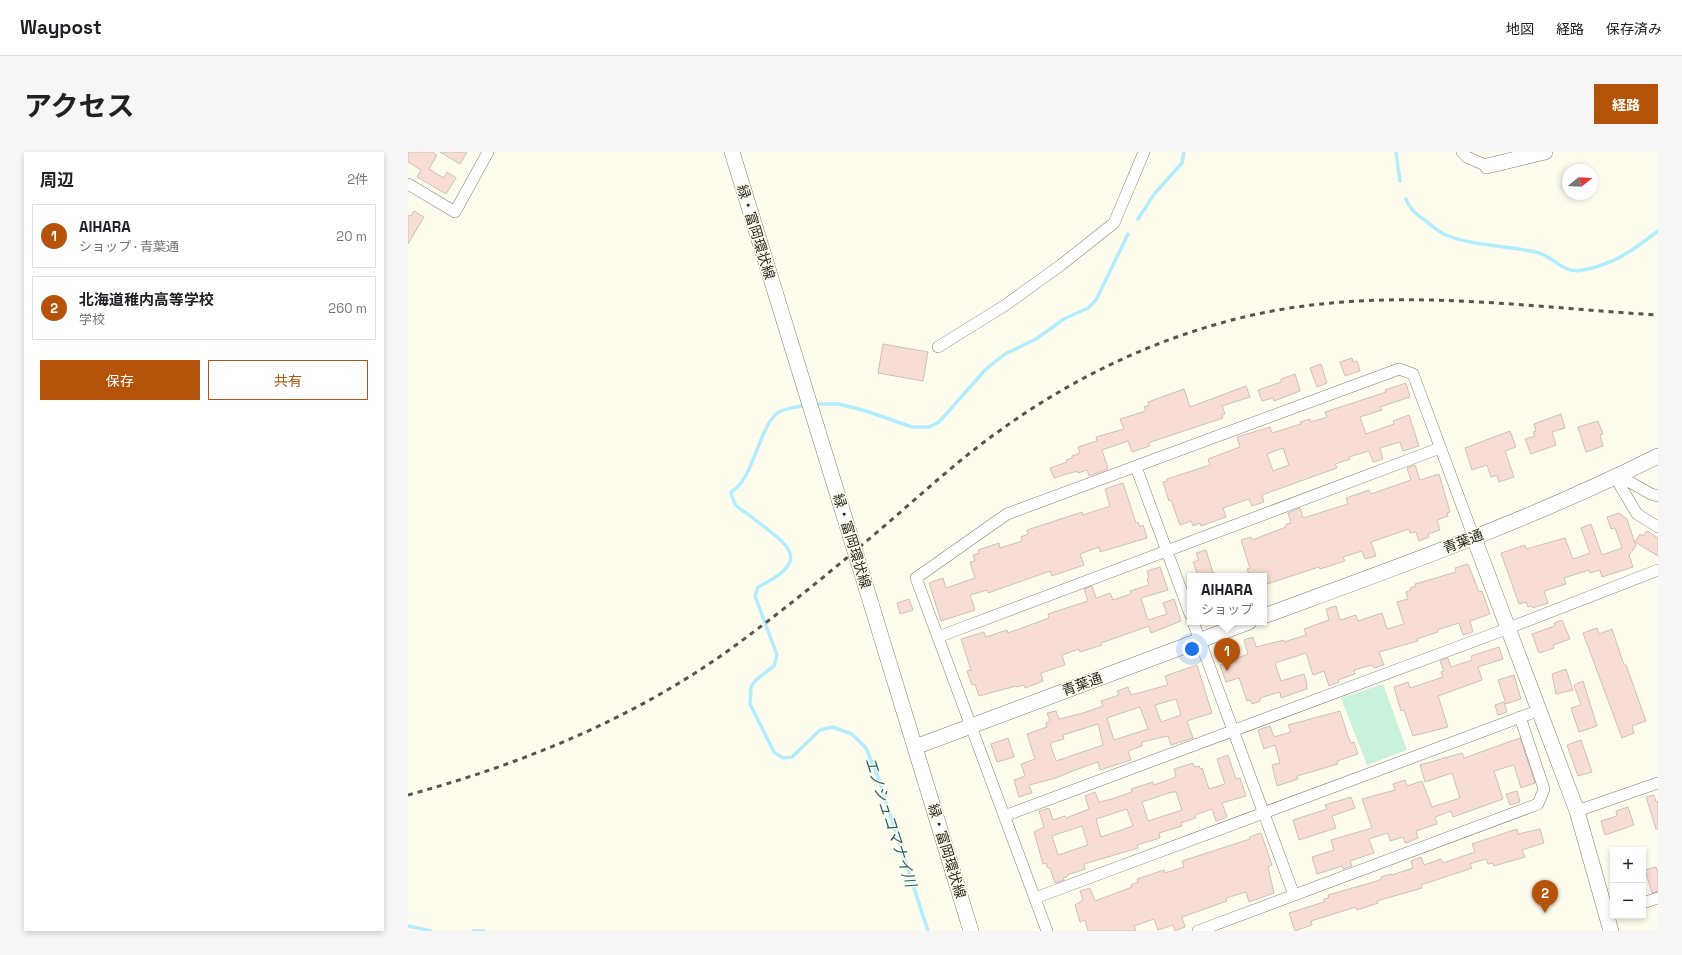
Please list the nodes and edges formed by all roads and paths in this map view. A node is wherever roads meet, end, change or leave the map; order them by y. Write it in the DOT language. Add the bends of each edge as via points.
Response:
graph roads {
  1 [pos="488,152"];
  2 [pos="732,152"];
  3 [pos="1144,152"];
  4 [pos="1462,152"];
  5 [pos="1545,152"];
  6 [pos="1487,166"];
  7 [pos="408,184"];
  8 [pos="938,347"];
  9 [pos="1440,448"];
  10 [pos="1658,456"];
  11 [pos="1136,467"];
  12 [pos="1617,476"];
  13 [pos="1658,496"];
  14 [pos="1658,527"];
  15 [pos="1474,538"];
  16 [pos="1167,550"];
  17 [pos="1658,570"];
  18 [pos="1187,606"];
  19 [pos="1267,615"];
  20 [pos="1194,625"];
  21 [pos="1240,625"];
  22 [pos="1509,628"];
  23 [pos="938,637"];
  24 [pos="1200,640"];
  25 [pos="1540,710"];
  26 [pos="1520,717"];
  27 [pos="971,725"];
  28 [pos="1233,730"];
  29 [pos="915,747"];
  30 [pos="1658,783"];
  31 [pos="1577,811"];
  32 [pos="1264,812"];
  33 [pos="1004,816"];
  34 [pos="1294,895"];
  35 [pos="1035,898"];
  36 [pos="1658,898"];
  37 [pos="1646,902"];
  38 [pos="1610,914"];
  39 [pos="1610,919"];
  40 [pos="971,931"];
  41 [pos="1047,931"];
  42 [pos="1198,931"];
  43 [pos="1611,931"];
  1 -- 7 [label="street" via="455,212"];
  2 -- 29 [label="street, 緑・富岡環状線, bridge"];
  3 -- 8 [label="street" via="1114,222 1062,265 1004,306"];
  4 -- 6 [label="street"];
  5 -- 6 [label="street"];
  9 -- 11 [label="street" via="1412,374 1399,369"];
  9 -- 15 [label="street"];
  9 -- 16 [label="street"];
  10 -- 12 [label="street, 青葉通"];
  11 -- 16 [label="street"];
  11 -- 23 [label="street" via="1007,514 916,578"];
  12 -- 13 [label="street"];
  12 -- 14 [label="street" via="1637,514"];
  12 -- 15 [label="street, 青葉通"];
  15 -- 19 [label="street, 青葉通"];
  15 -- 22 [label="street"];
  16 -- 18 [label="street"];
  16 -- 23 [label="street"];
  17 -- 22 [label="street"];
  20 -- 24 [label="street"];
  21 -- 24 [label="street, 青葉通"];
  22 -- 25 [label="street"];
  22 -- 28 [label="street"];
  23 -- 27 [label="street"];
  24 -- 27 [label="street, 青葉通"];
  24 -- 28 [label="street"];
  25 -- 26 [label="street"];
  25 -- 31 [label="street"];
  26 -- 32 [label="street"];
  26 -- 34 [label="street" via="1544,789 1538,804"];
  27 -- 29 [label="street, 青葉通"];
  27 -- 33 [label="street"];
  28 -- 32 [label="street"];
  28 -- 33 [label="street"];
  29 -- 40 [label="street, 緑・富岡環状線"];
  30 -- 31 [label="street"];
  31 -- 38 [label="street"];
  32 -- 34 [label="street"];
  32 -- 35 [label="street"];
  33 -- 35 [label="street"];
  34 -- 42 [label="street"];
  35 -- 41 [label="street"];
  36 -- 37 [label="street"];
  39 -- 43 [label="street"];
}
